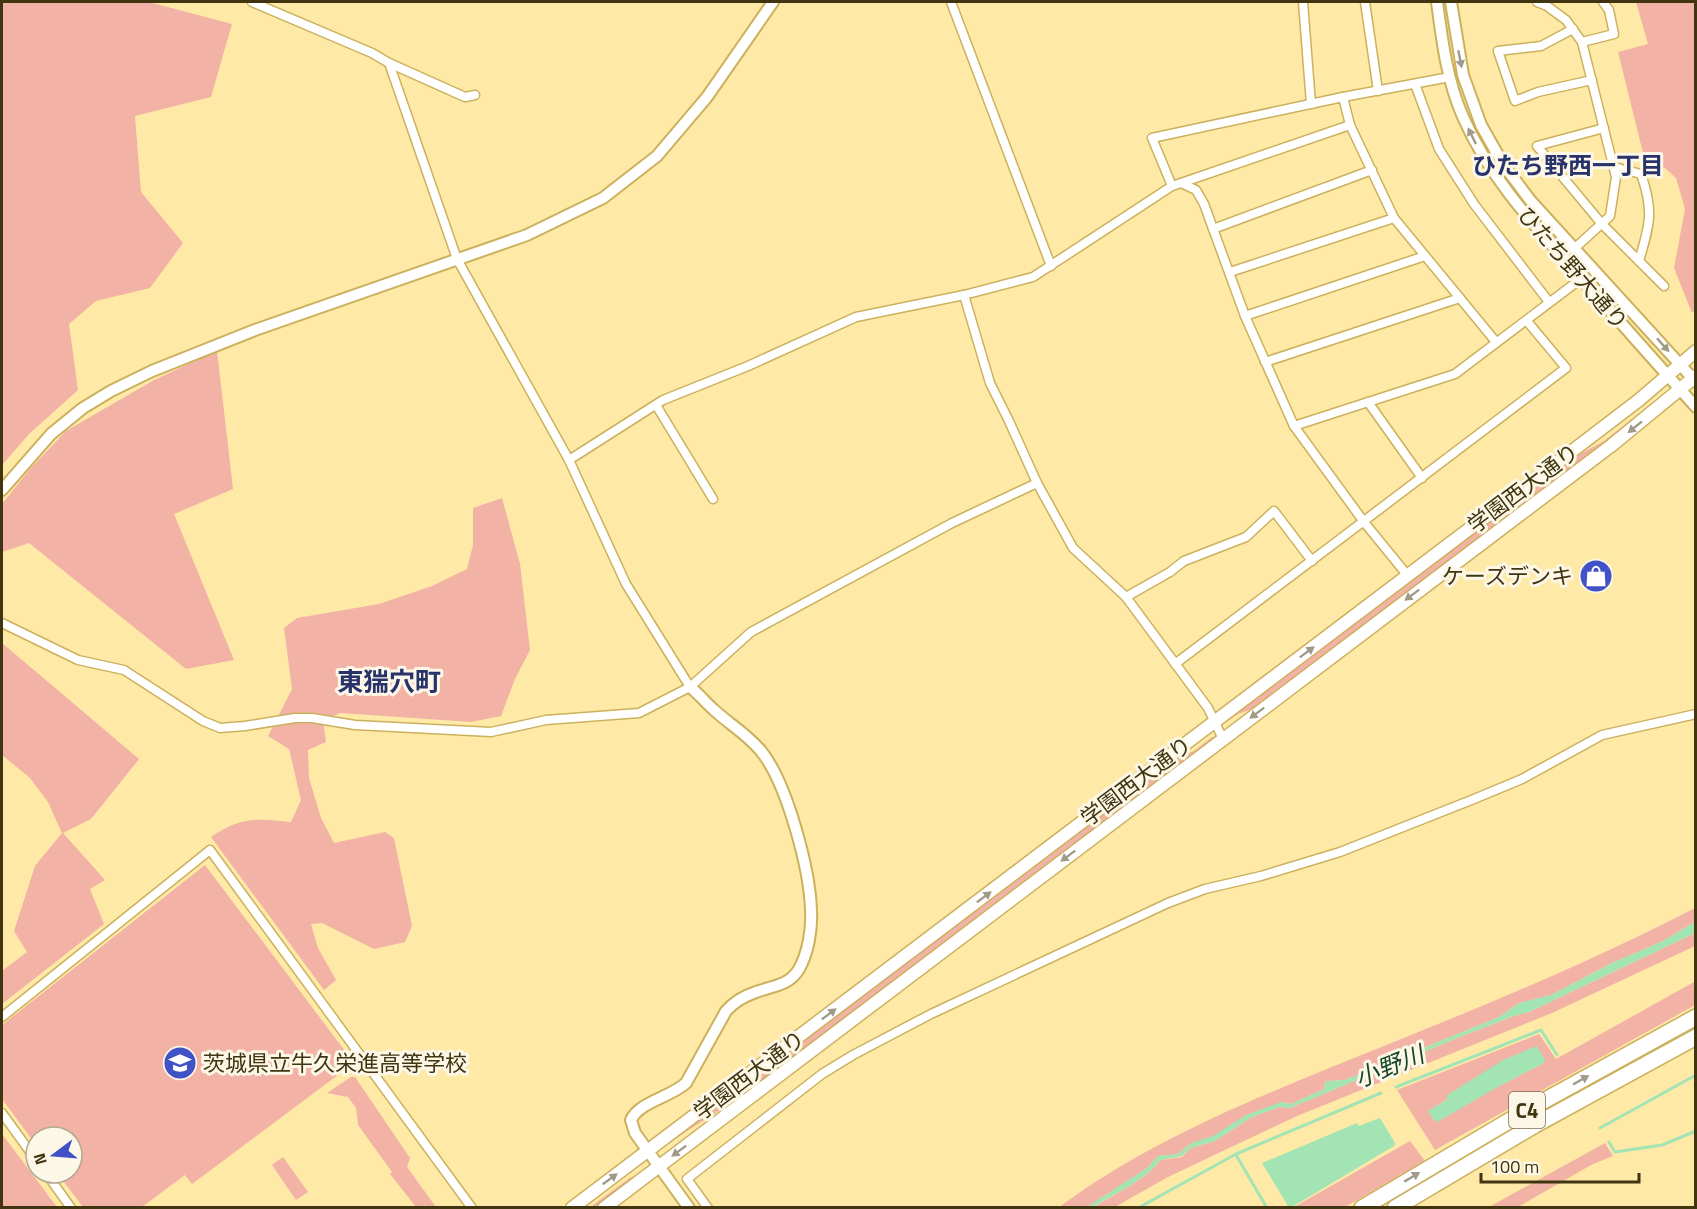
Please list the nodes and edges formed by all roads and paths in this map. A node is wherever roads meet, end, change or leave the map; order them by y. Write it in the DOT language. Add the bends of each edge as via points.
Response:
graph roads {
  1 [pos="252,2"];
  2 [pos="773,2"];
  3 [pos="951,2"];
  4 [pos="1303,2"];
  5 [pos="1365,2"];
  6 [pos="1437,2"];
  7 [pos="1451,2"];
  8 [pos="1537,2"];
  9 [pos="1603,2"];
  10 [pos="1573,29"];
  11 [pos="1582,42"];
  12 [pos="389,63"];
  13 [pos="1450,77"];
  14 [pos="1592,80"];
  15 [pos="1415,84"];
  16 [pos="1378,91"];
  17 [pos="475,95"];
  18 [pos="1343,97"];
  19 [pos="1311,104"];
  20 [pos="1350,125"];
  21 [pos="1604,128"];
  22 [pos="1614,167"];
  23 [pos="1371,170"];
  24 [pos="1177,185"];
  25 [pos="1394,218"];
  26 [pos="1602,223"];
  27 [pos="1213,229"];
  28 [pos="1575,248"];
  29 [pos="1425,256"];
  30 [pos="457,259"];
  31 [pos="1639,261"];
  32 [pos="1051,266"];
  33 [pos="1230,272"];
  34 [pos="1582,278"];
  35 [pos="1664,286"];
  36 [pos="964,295"];
  37 [pos="1460,298"];
  38 [pos="1550,302"];
  39 [pos="1245,316"];
  40 [pos="1527,321"];
  41 [pos="1496,342"];
  42 [pos="1695,351"];
  43 [pos="1265,362"];
  44 [pos="1680,364"];
  45 [pos="1668,376"];
  46 [pos="1695,379"];
  47 [pos="1680,390"];
  48 [pos="1368,402"];
  49 [pos="656,405"];
  50 [pos="1695,407"];
  51 [pos="1294,426"];
  52 [pos="569,460"];
  53 [pos="1422,478"];
  54 [pos="1037,483"];
  55 [pos="2,490"];
  56 [pos="713,499"];
  57 [pos="1364,522"];
  58 [pos="1312,561"];
  59 [pos="1407,576"];
  60 [pos="1126,597"];
  61 [pos="2,623"];
  62 [pos="1175,664"];
  63 [pos="690,687"];
  64 [pos="1695,714"];
  65 [pos="1214,722"];
  66 [pos="1223,739"];
  67 [pos="2,1017"];
  68 [pos="1695,1017"];
  69 [pos="1695,1037"];
  70 [pos="2,1113"];
  71 [pos="24,1143"];
  72 [pos="648,1151"];
  73 [pos="659,1166"];
  74 [pos="55,1185"];
  75 [pos="71,1208"];
  76 [pos="472,1208"];
  77 [pos="572,1208"];
  78 [pos="604,1208"];
  79 [pos="689,1208"];
  80 [pos="708,1208"];
  81 [pos="1362,1208"];
  82 [pos="1395,1208"];
  1 -- 12 [label="street"];
  2 -- 30 [label="street" via="707,97 657,156 603,198 527,235"];
  3 -- 32 [label="street"];
  4 -- 19 [label="street"];
  5 -- 16 [label="street"];
  6 -- 13 [label="street, ひたち野大通り"];
  7 -- 28 [label="street, ひたち野大通り, one-way" via="1463,75 1481,125 1516,183"];
  8 -- 10 [label="street"];
  9 -- 11 [label="street" via="1609,10 1614,34"];
  10 -- 11 [label="street"];
  10 -- 14 [label="street" via="1541,46 1497,51 1515,101"];
  11 -- 14 [label="street"];
  12 -- 17 [label="street" via="465,98"];
  12 -- 30 [label="street"];
  13 -- 15 [label="street"];
  34 -- 13 [label="street, ひたち野大通り, one-way" via="1491,171 1462,115"];
  14 -- 21 [label="street"];
  15 -- 16 [label="street"];
  15 -- 38 [label="street" via="1439,149 1474,204"];
  16 -- 18 [label="street"];
  18 -- 19 [label="street"];
  18 -- 20 [label="street"];
  19 -- 24 [label="street" via="1152,138"];
  20 -- 23 [label="street"];
  20 -- 24 [label="street"];
  21 -- 22 [label="street"];
  21 -- 26 [label="street" via="1538,146"];
  22 -- 26 [label="street" via="1610,216"];
  22 -- 31 [label="street" via="1641,174 1649,198 1649,230"];
  23 -- 25 [label="street"];
  23 -- 27 [label="street"];
  24 -- 27 [label="street" via="1196,190"];
  24 -- 32 [label="street"];
  25 -- 29 [label="street"];
  25 -- 33 [label="street"];
  26 -- 28 [label="street"];
  26 -- 31 [label="street"];
  27 -- 33 [label="street"];
  28 -- 44 [label="street, ひたち野大通り, one-way"];
  29 -- 37 [label="street"];
  29 -- 39 [label="street"];
  30 -- 52 [label="street"];
  30 -- 55 [label="street" via="255,330 111,391 51,434"];
  31 -- 35 [label="street"];
  32 -- 36 [label="street" via="1033,277"];
  33 -- 39 [label="street"];
  34 -- 38 [label="street"];
  34 -- 45 [label="street, ひたち野大通り"];
  36 -- 49 [label="street" via="856,317"];
  36 -- 54 [label="street" via="990,383"];
  37 -- 41 [label="street"];
  37 -- 43 [label="street"];
  38 -- 40 [label="street"];
  39 -- 43 [label="street"];
  40 -- 41 [label="street"];
  40 -- 53 [label="street" via="1566,368"];
  41 -- 48 [label="street" via="1455,374"];
  42 -- 44 [label="main road, 学園西大通り"];
  43 -- 51 [label="street"];
  44 -- 45 [label="main road, 学園西大通り"];
  44 -- 46 [label="street, ひたち野大通り"];
  45 -- 47 [label="street, ひたち野大通り"];
  45 -- 59 [label="main road, 学園西大通り"];
  46 -- 47 [label="main road, 学園西大通り"];
  47 -- 50 [label="street, ひたち野大通り"];
  47 -- 66 [label="main road, 学園西大通り, one-way"];
  48 -- 51 [label="street"];
  48 -- 53 [label="street"];
  49 -- 52 [label="street"];
  49 -- 56 [label="street"];
  51 -- 57 [label="street"];
  52 -- 63 [label="street" via="626,584"];
  53 -- 57 [label="street"];
  54 -- 60 [label="street" via="1073,548"];
  54 -- 63 [label="street" via="952,523 751,632"];
  57 -- 58 [label="street"];
  57 -- 59 [label="street"];
  58 -- 60 [label="street" via="1274,511 1246,537 1184,561"];
  58 -- 62 [label="street"];
  65 -- 59 [label="main road, 学園西大通り, one-way"];
  60 -- 62 [label="street"];
  61 -- 63 [label="street" via="78,660 124,670 220,728 312,718 355,725 491,732 546,720 639,713"];
  62 -- 65 [label="street"];
  63 -- 72 [label="street" via="762,752 775,776 801,853 811,926 804,956 790,980 733,1004 686,1083 634,1113 631,1120 635,1133"];
  64 -- 80 [label="street" via="1602,735 1522,779 1340,852 1168,903 930,1014 822,1074 687,1179"];
  65 -- 66 [label="street"];
  72 -- 65 [label="main road, 学園西大通り, one-way"];
  66 -- 73 [label="main road, 学園西大通り, one-way"];
  67 -- 76 [label="street" via="210,850"];
  81 -- 68 [label="highway, C4, one-way" via="1529,1108"];
  69 -- 82 [label="highway, C4"];
  70 -- 71 [label="street"];
  72 -- 73 [label="street"];
  77 -- 72 [label="main road, 学園西大通り, one-way"];
  73 -- 78 [label="main road, 学園西大通り"];
  73 -- 79 [label="street"];
  74 -- 75 [label="street"];
}
